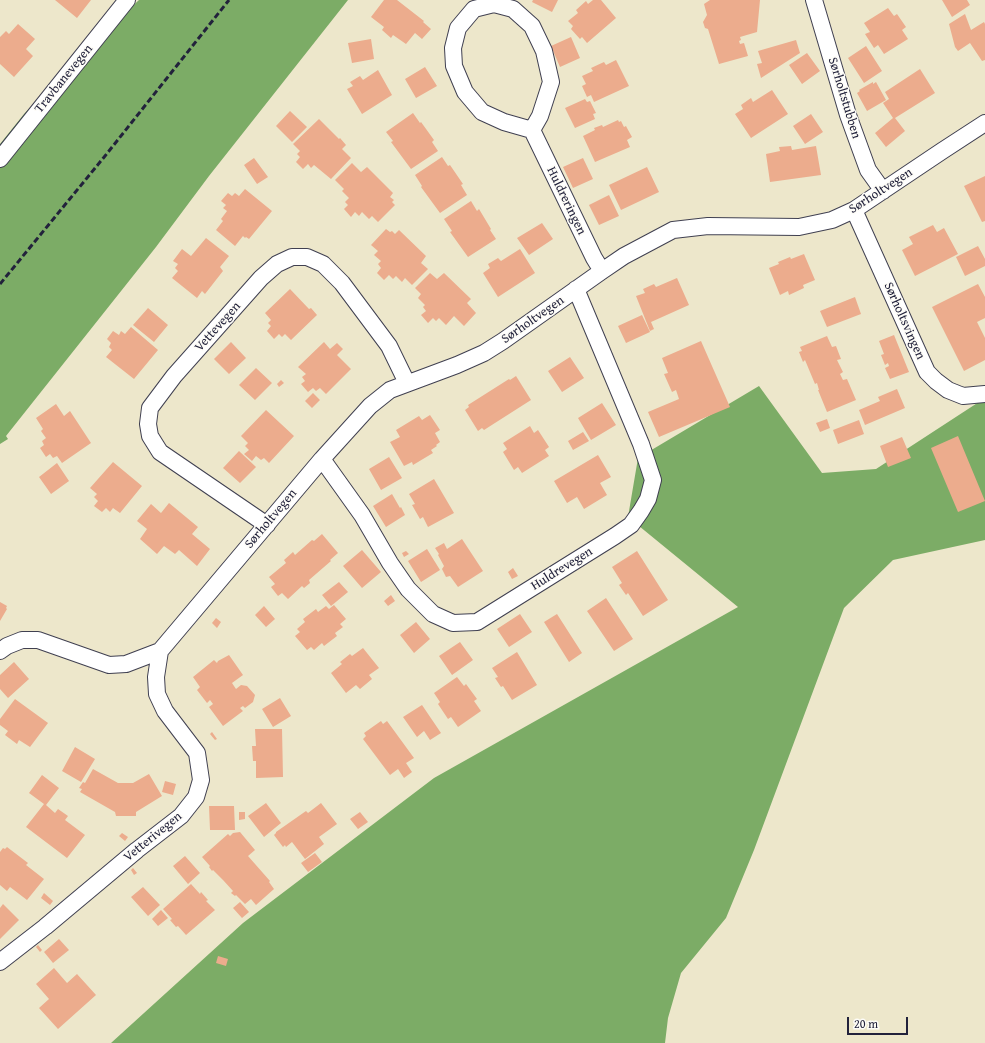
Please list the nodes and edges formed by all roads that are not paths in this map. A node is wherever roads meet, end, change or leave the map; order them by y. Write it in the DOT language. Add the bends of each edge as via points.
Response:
graph roads {
  1 [pos="127,0"];
  2 [pos="814,0"];
  3 [pos="985,123"];
  4 [pos="532,130"];
  5 [pos="0,159"];
  6 [pos="883,191"];
  7 [pos="854,210"];
  8 [pos="602,271"];
  9 [pos="576,290"];
  10 [pos="407,382"];
  11 [pos="985,394"];
  12 [pos="322,459"];
  13 [pos="267,524"];
  14 [pos="0,651"];
  15 [pos="160,651"];
  16 [pos="0,962"];
  1 -- 5 [label="street, Travbanevegen"];
  2 -- 6 [label="street, Sørholtstubben" via="848,115 868,170"];
  3 -- 6 [label="street, Sørholtvegen"];
  4 -- 4 [label="street" via="540,116 551,82 544,51 532,26 513,9 494,4 474,9 458,28 452,48 454,66 466,92 482,112"];
  4 -- 8 [label="street, Huldreringen"];
  6 -- 7 [label="street, Sørholtvegen"];
  7 -- 8 [label="street, Sørholtvegen" via="832,220 799,227 708,226 673,230"];
  7 -- 11 [label="street, Sørholtsvingen" via="927,372 948,390 963,396"];
  8 -- 9 [label="street, Sørholtvegen"];
  9 -- 10 [label="street, Sørholtvegen" via="484,353"];
  9 -- 12 [label="street, Huldrevegen" via="641,444 652,480 648,499 641,511 631,525 615,536 477,622 453,623 433,614 408,589 362,515"];
  10 -- 12 [label="street, Sørholtvegen" via="390,390 370,406"];
  10 -- 13 [label="street, Vettevegen" via="389,346 342,283 323,264 307,257 292,257 277,264 261,278 174,376 150,408 148,424 150,436 160,452"];
  12 -- 13 [label="street, Sørholtvegen"];
  13 -- 15 [label="street, Sørholtvegen"];
  14 -- 15 [label="street" via="22,640 38,640 109,665 126,664"];
  15 -- 16 [label="street, Vetterivegen" via="156,677 157,694 165,712 197,753 201,780 196,797 181,816"];
}
